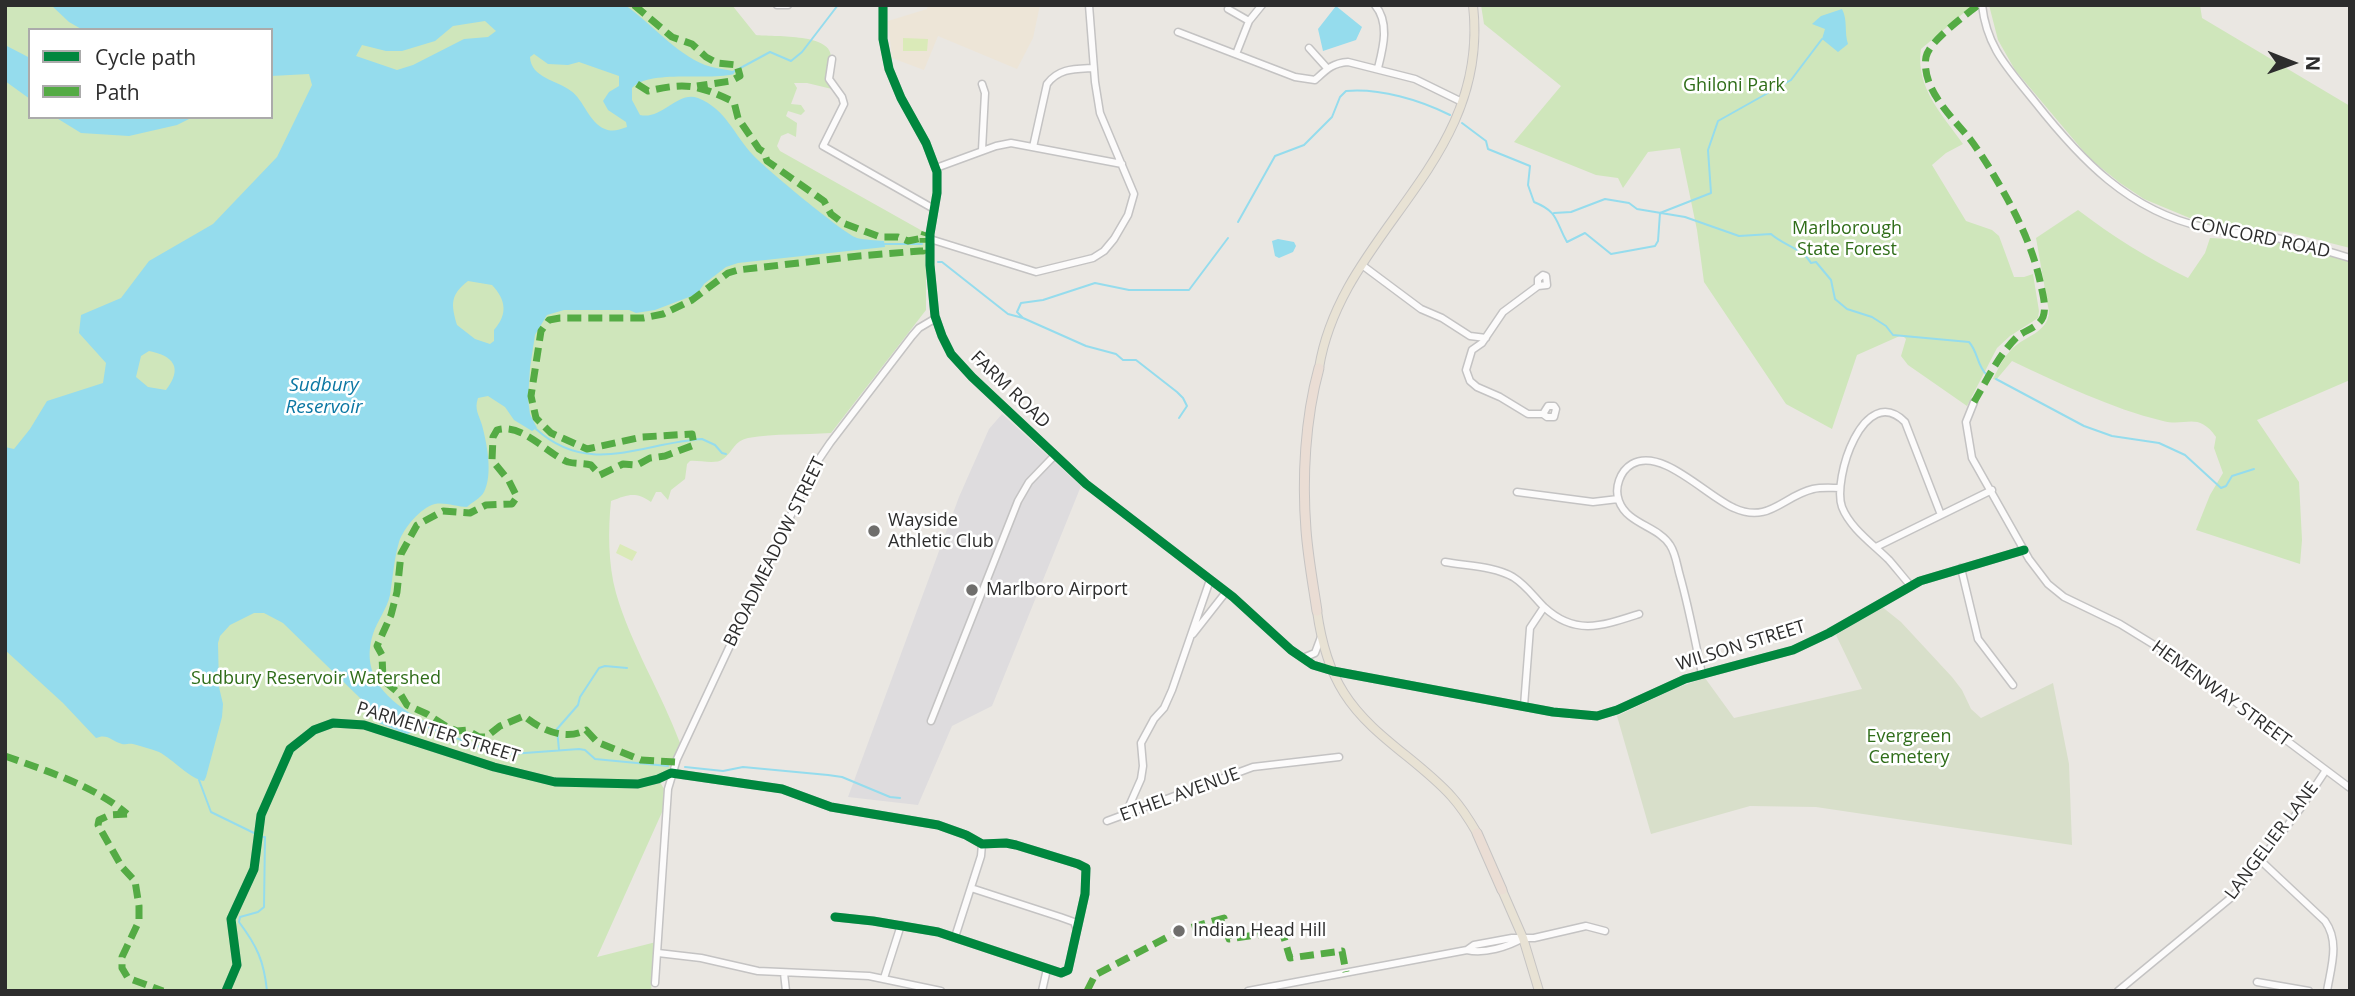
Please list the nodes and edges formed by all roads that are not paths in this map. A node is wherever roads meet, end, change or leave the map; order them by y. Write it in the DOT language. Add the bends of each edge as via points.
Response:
graph roads {
  1 [pos="777,5"];
  2 [pos="788,5"];
  3 [pos="883,5"];
  4 [pos="1089,5"];
  5 [pos="1262,5"];
  6 [pos="1376,5"];
  7 [pos="1473,5"];
  8 [pos="1982,5"];
  9 [pos="1228,9"];
  10 [pos="1249,21"];
  11 [pos="1178,32"];
  12 [pos="1308,48"];
  13 [pos="1236,54"];
  14 [pos="832,59"];
  15 [pos="1093,68"];
  16 [pos="1327,68"];
  17 [pos="1378,68"];
  18 [pos="982,84"];
  19 [pos="1462,102"];
  20 [pos="1034,147"];
  21 [pos="982,150"];
  22 [pos="1122,164"];
  23 [pos="936,168"];
  24 [pos="934,209"];
  25 [pos="930,239"];
  26 [pos="2350,258"];
  27 [pos="1363,265"];
  28 [pos="1538,286"];
  29 [pos="936,318"];
  30 [pos="1471,336"];
  31 [pos="1486,338"];
  32 [pos="1472,350"];
  33 [pos="1319,368"];
  34 [pos="1974,402"];
  35 [pos="1543,414"];
  36 [pos="1055,455"];
  37 [pos="1840,488"];
  38 [pos="1992,489"];
  39 [pos="1517,492"];
  40 [pos="1618,499"];
  41 [pos="1941,514"];
  42 [pos="1876,547"];
  43 [pos="2025,550"];
  44 [pos="1445,562"];
  45 [pos="1961,568"];
  46 [pos="1210,580"];
  47 [pos="1910,585"];
  48 [pos="1226,592"];
  49 [pos="1544,607"];
  50 [pos="1317,611"];
  51 [pos="1639,614"];
  52 [pos="1321,637"];
  53 [pos="1190,638"];
  54 [pos="1303,658"];
  55 [pos="1333,671"];
  56 [pos="1702,674"];
  57 [pos="2013,685"];
  58 [pos="1524,706"];
  59 [pos="931,721"];
  60 [pos="1339,757"];
  61 [pos="2326,770"];
  62 [pos="671,773"];
  63 [pos="2350,788"];
  64 [pos="1126,813"];
  65 [pos="1107,821"];
  66 [pos="1477,833"];
  67 [pos="982,844"];
  68 [pos="2260,860"];
  69 [pos="971,888"];
  70 [pos="1502,890"];
  71 [pos="835,917"];
  72 [pos="901,925"];
  73 [pos="1076,927"];
  74 [pos="1605,931"];
  75 [pos="955,937"];
  76 [pos="1523,938"];
  77 [pos="658,953"];
  78 [pos="1047,969"];
  79 [pos="784,973"];
  80 [pos="884,978"];
  81 [pos="1298,981"];
  82 [pos="2256,982"];
  83 [pos="655,983"];
  84 [pos="226,991"];
  85 [pos="786,991"];
  86 [pos="941,991"];
  87 [pos="1042,991"];
  88 [pos="1248,991"];
  89 [pos="1291,991"];
  90 [pos="1539,991"];
  91 [pos="2118,991"];
  92 [pos="2309,991"];
  93 [pos="2328,991"];
  1 -- 2 [label="street"];
  3 -- 23 [label="street, FARM ROAD" via="883,39 890,69"];
  4 -- 15 [label="street"];
  5 -- 10 [label="street"];
  6 -- 17 [label="street" via="1384,32"];
  7 -- 19 [label="main road" via="1473,51"];
  8 -- 26 [label="street, CONCORD ROAD" via="1988,36 2003,64 2082,159 2133,198 2194,225 2276,238"];
  9 -- 10 [label="street"];
  10 -- 13 [label="street"];
  11 -- 13 [label="street"];
  12 -- 16 [label="street"];
  13 -- 16 [label="street" via="1309,80"];
  14 -- 24 [label="street" via="829,79 844,104 823,146"];
  15 -- 20 [label="street" via="1061,71 1047,84"];
  15 -- 22 [label="street" via="1100,113"];
  16 -- 17 [label="street" via="1348,62"];
  17 -- 19 [label="street" via="1415,79"];
  18 -- 21 [label="street"];
  19 -- 27 [label="main road" via="1429,171"];
  20 -- 21 [label="street" via="1011,143"];
  20 -- 22 [label="street"];
  21 -- 23 [label="street"];
  22 -- 25 [label="street" via="1134,194 1132,204 1115,239 1093,258 1036,272"];
  23 -- 24 [label="street, FARM ROAD"];
  24 -- 25 [label="street, FARM ROAD"];
  25 -- 29 [label="street, FARM ROAD"];
  27 -- 30 [label="street" via="1421,309"];
  27 -- 33 [label="main road" via="1334,315"];
  28 -- 31 [label="street" via="1503,312"];
  29 -- 36 [label="street, FARM ROAD" via="958,362"];
  29 -- 62 [label="street, BROADMEADOW STREET" via="912,336 813,468"];
  30 -- 31 [label="street"];
  30 -- 32 [label="street"];
  31 -- 32 [label="street"];
  32 -- 35 [label="street" via="1466,364 1470,381 1528,414"];
  33 -- 50 [label="highway" via="1309,426 1305,498"];
  34 -- 38 [label="street, HEMENWAY STREET" via="1967,415 1968,440 1972,458"];
  36 -- 46 [label="street, FARM ROAD"];
  36 -- 59 [label="street" via="1029,482 1018,502"];
  37 -- 40 [label="street" via="1812,489 1771,510 1745,512 1657,460 1647,459 1624,470"];
  37 -- 41 [label="street" via="1866,419 1877,413 1897,415 1908,429"];
  37 -- 42 [label="street" via="1845,513"];
  38 -- 41 [label="street"];
  38 -- 43 [label="street, HEMENWAY STREET"];
  39 -- 40 [label="street" via="1593,502"];
  40 -- 56 [label="street" via="1630,516 1672,547"];
  41 -- 42 [label="street"];
  42 -- 47 [label="street"];
  43 -- 45 [label="street, WILSON STREET"];
  43 -- 61 [label="street, HEMENWAY STREET" via="2048,584 2064,597 2182,662"];
  44 -- 49 [label="street" via="1511,576"];
  45 -- 47 [label="street, WILSON STREET"];
  45 -- 57 [label="street" via="1978,639"];
  46 -- 48 [label="street, FARM ROAD"];
  46 -- 53 [label="street"];
  47 -- 56 [label="street, WILSON STREET" via="1802,646"];
  48 -- 53 [label="street"];
  48 -- 54 [label="street, FARM ROAD"];
  49 -- 51 [label="street" via="1586,627"];
  49 -- 58 [label="street" via="1530,628"];
  50 -- 52 [label="main road"];
  52 -- 54 [label="street" via="1315,653"];
  52 -- 55 [label="main road"];
  53 -- 64 [label="street" via="1164,708 1141,743 1143,769"];
  54 -- 55 [label="street, FARM ROAD"];
  55 -- 58 [label="street, WILSON STREET"];
  55 -- 66 [label="main road" via="1357,711 1446,790"];
  56 -- 58 [label="street, WILSON STREET" via="1597,716"];
  60 -- 64 [label="street, ETHEL AVENUE" via="1253,767"];
  61 -- 63 [label="street, HEMENWAY STREET"];
  61 -- 68 [label="street, LANGELIER LANE"];
  62 -- 67 [label="street" via="782,789 831,807 910,818"];
  62 -- 77 [label="street, BROADMEADOW STREET"];
  62 -- 84 [label="street, PARMENTER STREET" via="627,784 555,782 354,722 314,730 290,749 261,815 254,869 231,919 237,965"];
  64 -- 65 [label="street, ETHEL AVENUE"];
  66 -- 70 [label="highway"];
  67 -- 69 [label="street"];
  67 -- 73 [label="street" via="1016,845 1086,868"];
  68 -- 91 [label="street, LANGELIER LANE" via="2233,896"];
  68 -- 93 [label="street" via="2331,929 2334,953"];
  69 -- 73 [label="street" via="1074,922"];
  69 -- 75 [label="street"];
  70 -- 76 [label="main road"];
  71 -- 72 [label="street"];
  72 -- 75 [label="street"];
  72 -- 80 [label="street"];
  73 -- 78 [label="street" via="1068,970"];
  74 -- 76 [label="street" via="1586,926"];
  75 -- 78 [label="street"];
  76 -- 81 [label="street" via="1476,952"];
  76 -- 90 [label="main road"];
  77 -- 79 [label="street"];
  77 -- 83 [label="street, BROADMEADOW STREET"];
  78 -- 87 [label="street"];
  79 -- 80 [label="street"];
  79 -- 85 [label="street"];
  80 -- 86 [label="street"];
  81 -- 88 [label="street"];
  81 -- 89 [label="street"];
  82 -- 92 [label="street"];
}
